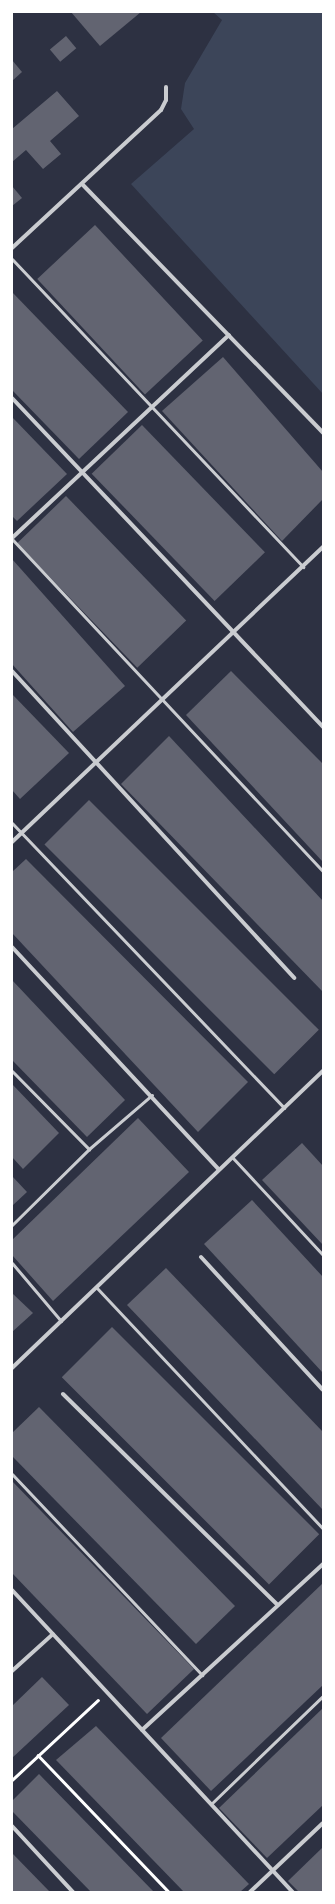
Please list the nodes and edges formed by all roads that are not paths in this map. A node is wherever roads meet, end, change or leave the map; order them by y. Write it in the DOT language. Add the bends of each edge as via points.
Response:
graph roads {
  1 [pos="166,87"];
  2 [pos="83,185"];
  3 [pos="12,248"];
  4 [pos="12,259"];
  5 [pos="229,335"];
  6 [pos="12,398"];
  7 [pos="152,406"];
  8 [pos="323,434"];
  9 [pos="83,472"];
  10 [pos="12,539"];
  11 [pos="323,547"];
  12 [pos="303,567"];
  13 [pos="234,631"];
  14 [pos="12,671"];
  15 [pos="164,701"];
  16 [pos="323,727"];
  17 [pos="97,764"];
  18 [pos="12,823"];
  19 [pos="21,834"];
  20 [pos="12,842"];
  21 [pos="323,871"];
  22 [pos="12,947"];
  23 [pos="294,978"];
  24 [pos="12,1071"];
  25 [pos="323,1071"];
  26 [pos="152,1095"];
  27 [pos="284,1108"];
  28 [pos="89,1149"];
  29 [pos="232,1157"];
  30 [pos="218,1169"];
  31 [pos="12,1225"];
  32 [pos="323,1255"];
  33 [pos="201,1257"];
  34 [pos="12,1263"];
  35 [pos="96,1287"];
  36 [pos="61,1321"];
  37 [pos="12,1368"];
  38 [pos="323,1390"];
  39 [pos="63,1394"];
  40 [pos="12,1474"];
  41 [pos="323,1529"];
  42 [pos="323,1564"];
  43 [pos="12,1590"];
  44 [pos="278,1606"];
  45 [pos="53,1634"];
  46 [pos="12,1671"];
  47 [pos="202,1675"];
  48 [pos="323,1696"];
  49 [pos="142,1730"];
  50 [pos="211,1804"];
  51 [pos="323,1823"];
  52 [pos="12,1826"];
  53 [pos="273,1870"];
  54 [pos="72,1892"];
  55 [pos="250,1892"];
  56 [pos="293,1892"];
  1 -- 2 [label="street" via="161,110"];
  2 -- 3 [label="street"];
  2 -- 5 [label="street"];
  4 -- 7 [label="lane"];
  5 -- 7 [label="street"];
  5 -- 8 [label="street"];
  6 -- 9 [label="street"];
  7 -- 9 [label="street"];
  7 -- 12 [label="lane"];
  9 -- 10 [label="street"];
  9 -- 13 [label="street"];
  10 -- 15 [label="lane"];
  11 -- 12 [label="street"];
  12 -- 13 [label="street"];
  13 -- 15 [label="street"];
  13 -- 16 [label="street"];
  14 -- 17 [label="street"];
  15 -- 17 [label="street"];
  15 -- 21 [label="lane"];
  17 -- 19 [label="street"];
  17 -- 23 [label="street"];
  18 -- 19 [label="lane"];
  19 -- 20 [label="street"];
  19 -- 27 [label="lane"];
  22 -- 26 [label="street"];
  24 -- 28 [label="lane"];
  25 -- 27 [label="street"];
  26 -- 28 [label="lane"];
  26 -- 30 [label="street"];
  27 -- 29 [label="street"];
  28 -- 31 [label="lane"];
  29 -- 30 [label="street"];
  29 -- 32 [label="lane"];
  30 -- 35 [label="street"];
  33 -- 38 [label="street"];
  34 -- 36 [label="lane"];
  35 -- 36 [label="street"];
  35 -- 41 [label="lane"];
  36 -- 37 [label="street"];
  39 -- 44 [label="street"];
  40 -- 47 [label="lane"];
  42 -- 44 [label="street"];
  43 -- 45 [label="street"];
  44 -- 47 [label="street"];
  45 -- 46 [label="street"];
  45 -- 49 [label="street"];
  47 -- 49 [label="street"];
  48 -- 50 [label="lane"];
  49 -- 50 [label="street"];
  50 -- 53 [label="street"];
  51 -- 53 [label="street"];
  52 -- 54 [label="street"];
  53 -- 55 [label="street"];
  53 -- 56 [label="street"];
}
